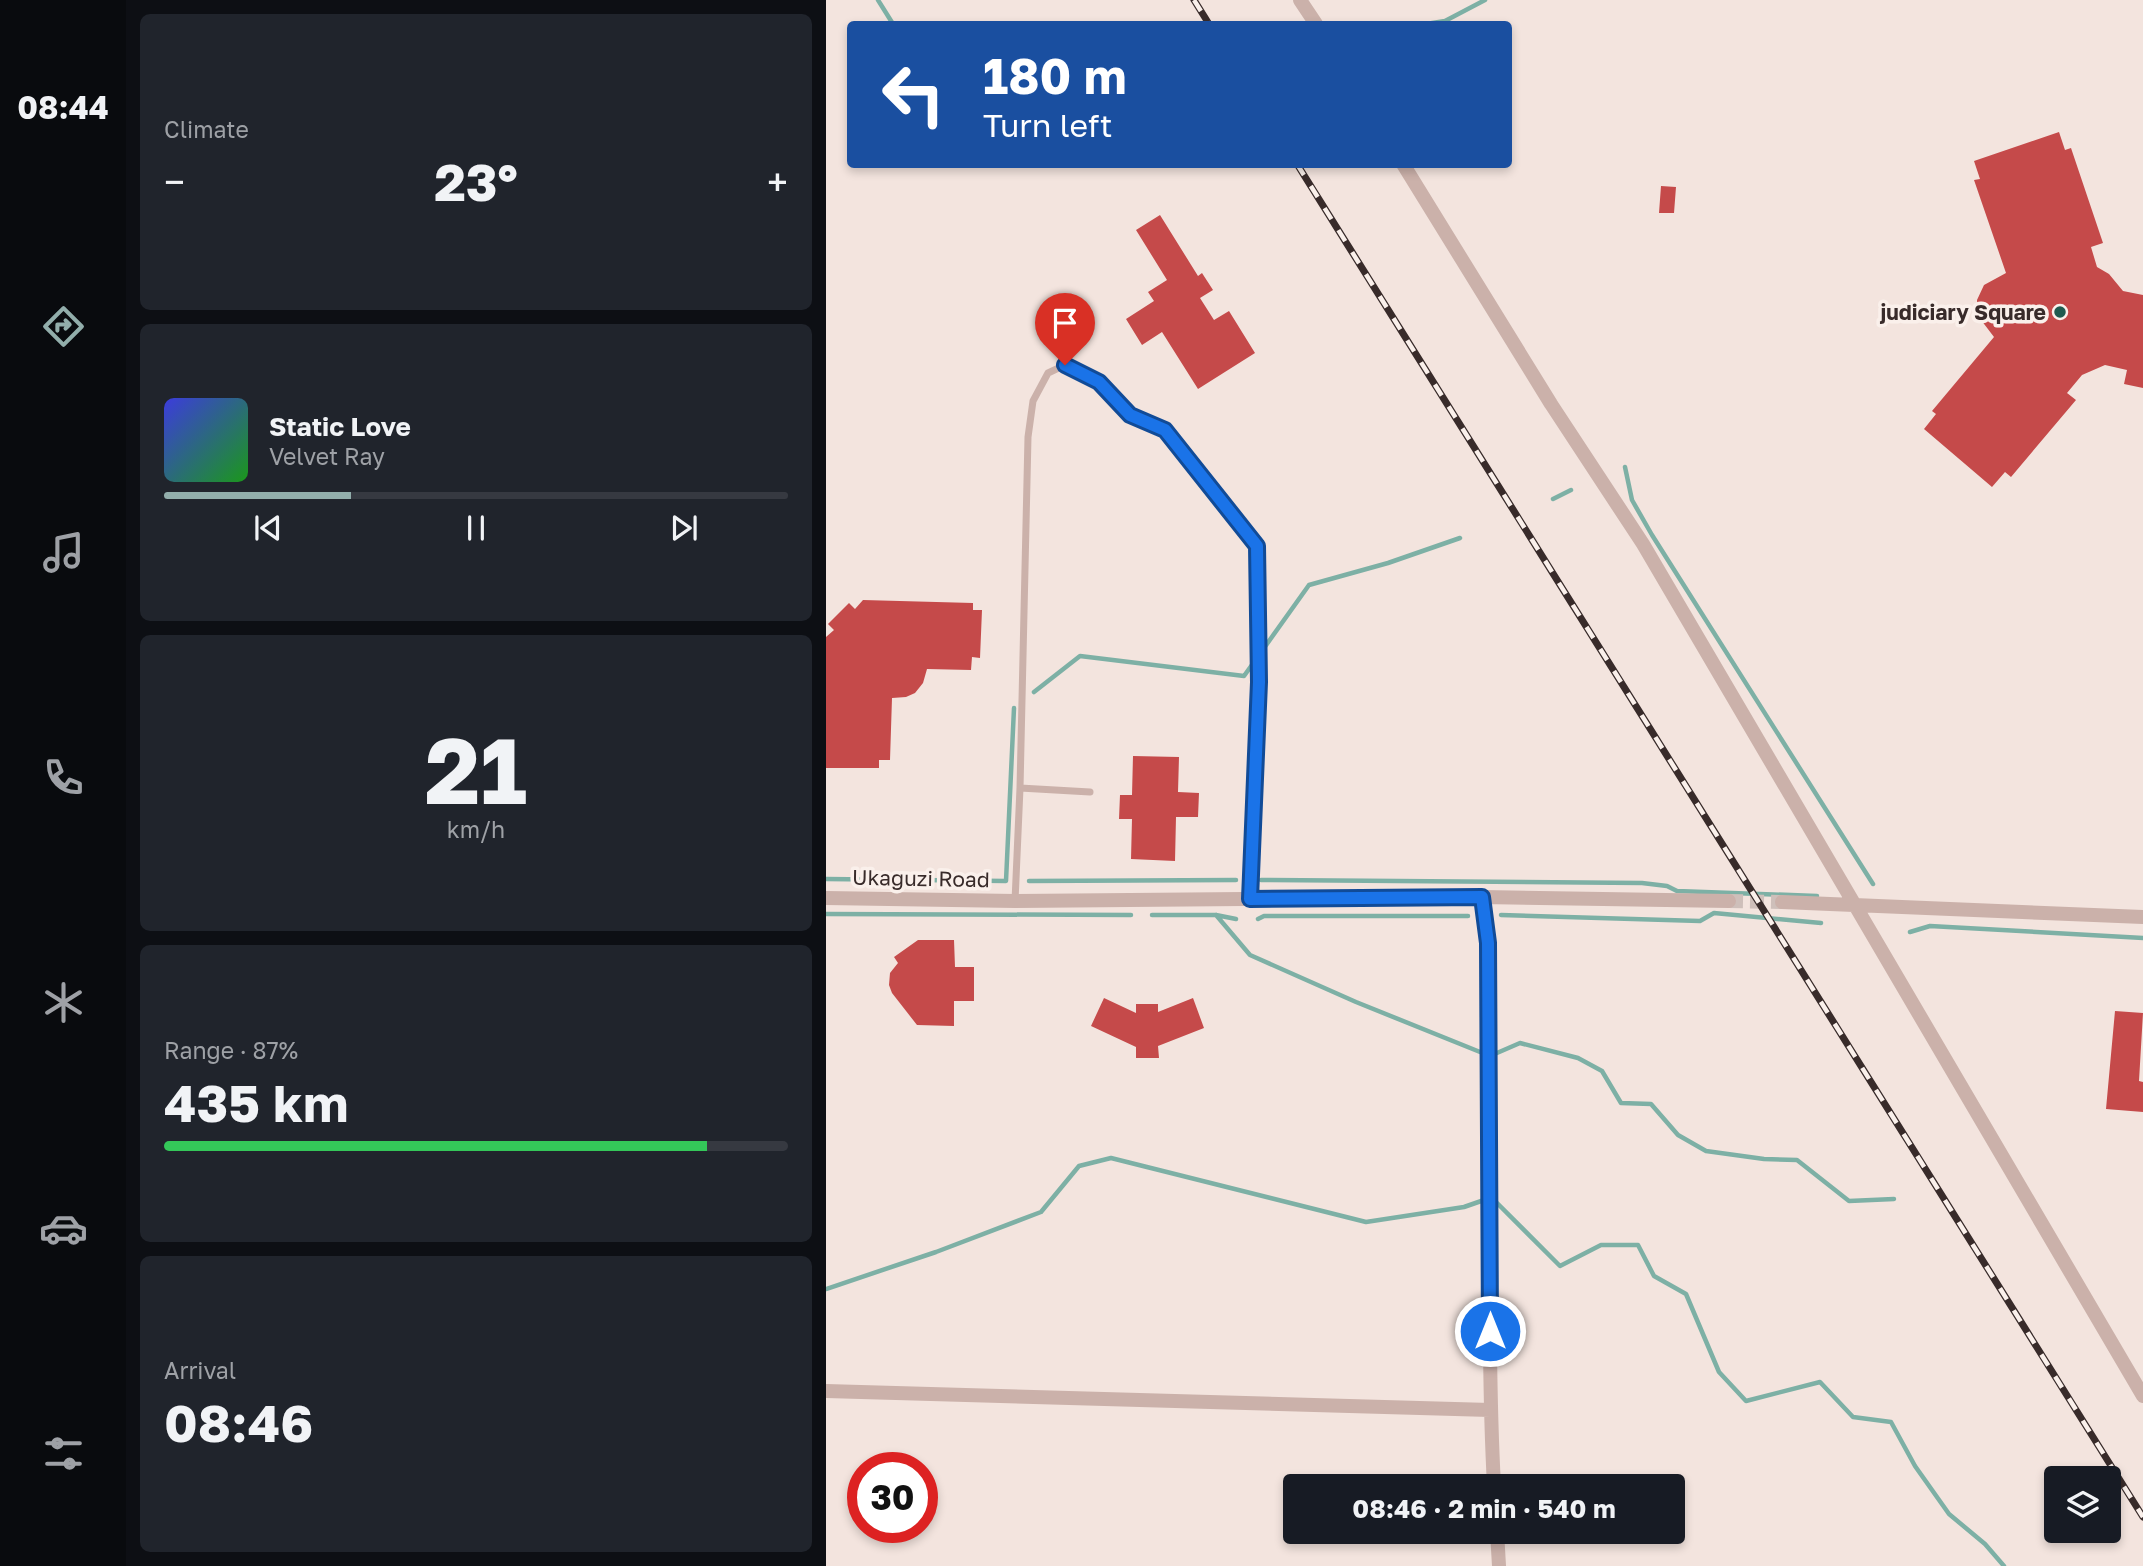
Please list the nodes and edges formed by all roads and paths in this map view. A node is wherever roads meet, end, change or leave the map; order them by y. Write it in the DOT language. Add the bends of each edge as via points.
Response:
graph roads {
  1 [pos="1300,0"];
  2 [pos="1314,21"];
  3 [pos="1405,168"];
  4 [pos="1020,788"];
  5 [pos="1090,792"];
  6 [pos="1482,897"];
  7 [pos="826,898"];
  8 [pos="1250,899"];
  9 [pos="1015,901"];
  10 [pos="1729,901"];
  11 [pos="1782,902"];
  12 [pos="1856,906"];
  13 [pos="2143,917"];
  14 [pos="826,1391"];
  15 [pos="2143,1396"];
  16 [pos="1490,1410"];
  17 [pos="1493,1474"];
  18 [pos="1498,1544"];
  19 [pos="1499,1566"];
  1 -- 2 [label="street"];
  3 -- 12 [label="street" via="1643,544"];
  4 -- 5 [label="lane"];
  4 -- 8 [label="lane" via="1028,437 1033,401 1048,373 1065,365 1099,382 1130,415 1165,430 1257,546 1259,682"];
  4 -- 9 [label="lane"];
  6 -- 8 [label="street, Ukaguzi Road"];
  6 -- 10 [label="street, Ukaguzi Road"];
  6 -- 16 [label="street" via="1488,943 1490,1056"];
  7 -- 9 [label="street, Ukaguzi Road"];
  8 -- 9 [label="street, Ukaguzi Road"];
  11 -- 12 [label="street"];
  12 -- 13 [label="street"];
  12 -- 15 [label="street"];
  14 -- 16 [label="street"];
  16 -- 17 [label="street"];
  18 -- 19 [label="street"];
}
